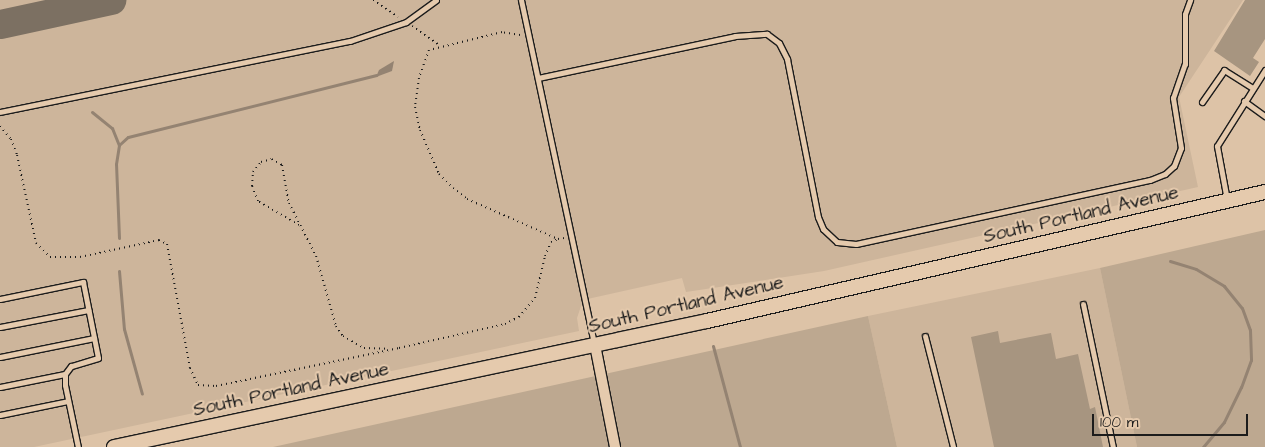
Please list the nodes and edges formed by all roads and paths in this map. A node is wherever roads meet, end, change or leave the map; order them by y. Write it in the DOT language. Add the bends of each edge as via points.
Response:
graph roads {
  1 [pos="373,0"];
  2 [pos="436,0"];
  3 [pos="521,0"];
  4 [pos="1190,0"];
  5 [pos="406,22"];
  6 [pos="530,42"];
  7 [pos="439,46"];
  8 [pos="1265,70"];
  9 [pos="538,78"];
  10 [pos="1253,88"];
  11 [pos="1244,101"];
  12 [pos="1202,102"];
  13 [pos="0,112"];
  14 [pos="1265,116"];
  15 [pos="0,126"];
  16 [pos="1265,192"];
  17 [pos="1227,200"];
  18 [pos="299,226"];
  19 [pos="571,236"];
  20 [pos="558,239"];
  21 [pos="0,299"];
  22 [pos="1083,304"];
  23 [pos="88,310"];
  24 [pos="0,328"];
  25 [pos="925,336"];
  26 [pos="94,338"];
  27 [pos="594,345"];
  28 [pos="399,348"];
  29 [pos="0,357"];
  30 [pos="66,374"];
  31 [pos="0,387"];
  32 [pos="68,401"];
  33 [pos="0,415"];
  34 [pos="78,447"];
  35 [pos="114,447"];
  36 [pos="615,447"];
  37 [pos="953,447"];
  38 [pos="1113,447"];
  1 -- 5 [label="path"];
  2 -- 5 [label="lane"];
  3 -- 6 [label="lane"];
  4 -- 9 [label="lane" via="1185,14 1185,64 1173,98 1181,148 1174,166 1165,174 1150,180 856,244 837,242 823,229 787,59 779,44 767,34 735,36"];
  5 -- 7 [label="path"];
  5 -- 13 [label="lane" via="350,41"];
  6 -- 7 [label="path" via="520,35 502,32"];
  6 -- 9 [label="lane"];
  7 -- 20 [label="path" via="429,50 424,57 415,107 425,146 439,174 467,199"];
  8 -- 10 [label="lane"];
  9 -- 19 [label="lane"];
  10 -- 11 [label="lane"];
  10 -- 12 [label="lane" via="1224,70"];
  11 -- 14 [label="lane"];
  11 -- 17 [label="lane" via="1217,146"];
  15 -- 28 [label="path" via="11,139 17,154 36,243 50,257 80,257 158,240 167,244 190,368 198,385 216,386"];
  16 -- 17 [label="main road, South Portland Avenue"];
  17 -- 27 [label="main road, South Portland Avenue"];
  18 -- 18 [label="path" via="289,203 282,165 272,160 260,162 253,172 252,186 258,202"];
  18 -- 28 [label="path" via="316,256 331,313 343,336 364,348"];
  19 -- 20 [label="path"];
  19 -- 27 [label="lane"];
  20 -- 28 [label="path" via="551,242 548,249 535,298 519,317 505,324"];
  21 -- 23 [label="lane" via="83,282"];
  22 -- 38 [label="lane"];
  23 -- 24 [label="lane"];
  23 -- 26 [label="lane"];
  25 -- 37 [label="lane"];
  26 -- 29 [label="lane"];
  26 -- 30 [label="lane" via="98,358 71,366"];
  27 -- 35 [label="main road, South Portland Avenue"];
  27 -- 36 [label="street"];
  30 -- 31 [label="lane"];
  30 -- 32 [label="lane"];
  32 -- 33 [label="lane"];
  32 -- 34 [label="lane"];
}
